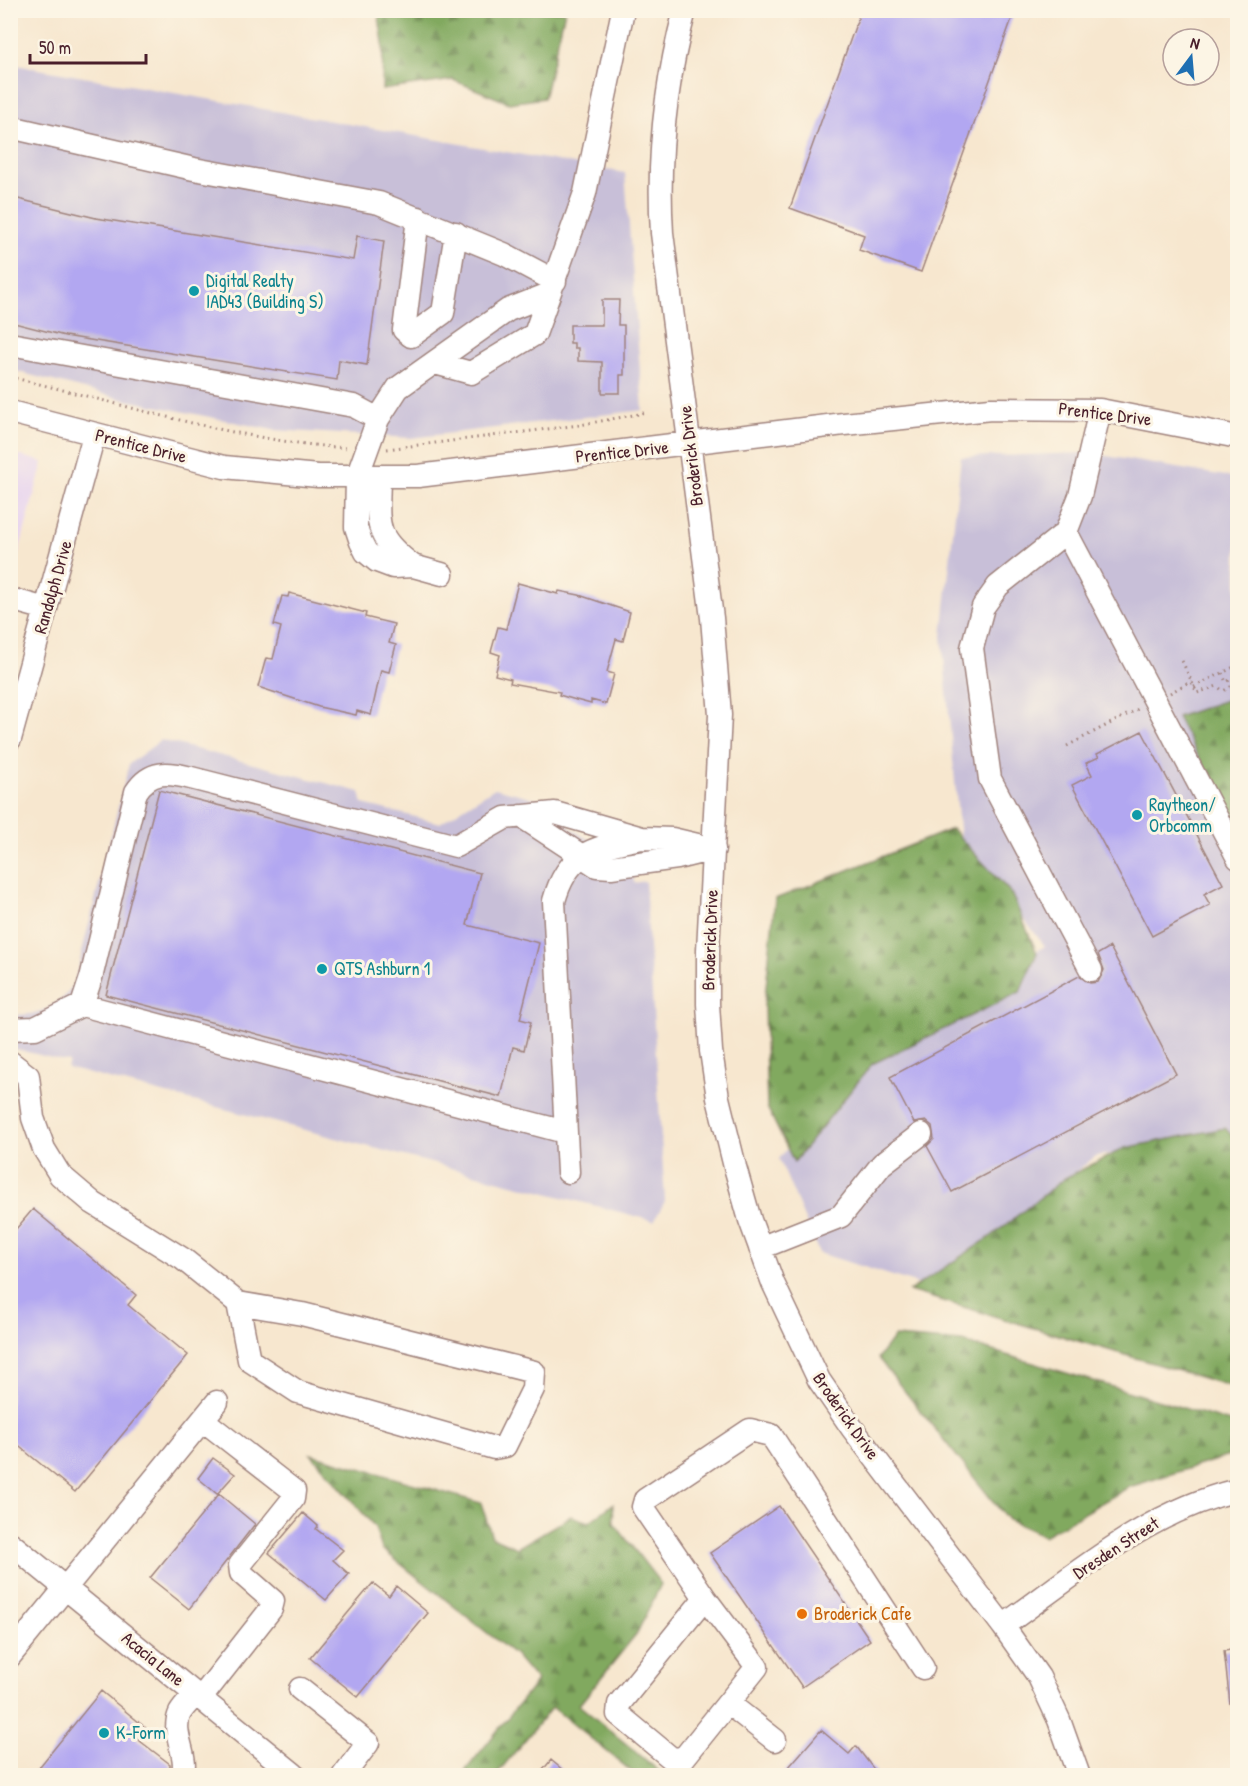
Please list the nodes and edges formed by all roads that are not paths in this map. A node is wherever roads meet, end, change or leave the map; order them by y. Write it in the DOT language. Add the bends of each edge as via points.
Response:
graph roads {
  1 [pos="623,10"];
  2 [pos="685,10"];
  3 [pos="10,127"];
  4 [pos="418,218"];
  5 [pos="456,233"];
  6 [pos="552,288"];
  7 [pos="10,344"];
  8 [pos="435,363"];
  9 [pos="1100,410"];
  10 [pos="10,412"];
  11 [pos="378,419"];
  12 [pos="94,435"];
  13 [pos="1238,437"];
  14 [pos="689,445"];
  15 [pos="357,477"];
  16 [pos="379,478"];
  17 [pos="1066,532"];
  18 [pos="413,566"];
  19 [pos="442,574"];
  20 [pos="10,599"];
  21 [pos="46,609"];
  22 [pos="10,739"];
  23 [pos="521,816"];
  24 [pos="642,838"];
  25 [pos="714,849"];
  26 [pos="582,856"];
  27 [pos="1238,858"];
  28 [pos="1091,970"];
  29 [pos="82,1005"];
  30 [pos="10,1029"];
  31 [pos="10,1062"];
  32 [pos="565,1132"];
  33 [pos="921,1134"];
  34 [pos="568,1172"];
  35 [pos="760,1248"];
  36 [pos="238,1303"];
  37 [pos="1238,1490"];
  38 [pos="10,1543"];
  39 [pos="66,1587"];
  40 [pos="705,1598"];
  41 [pos="1003,1626"];
  42 [pos="10,1656"];
  43 [pos="923,1668"];
  44 [pos="300,1689"];
  45 [pos="198,1696"];
  46 [pos="728,1703"];
  47 [pos="775,1740"];
  48 [pos="182,1776"];
  49 [pos="296,1776"];
  50 [pos="343,1776"];
  51 [pos="1079,1776"];
  1 -- 6 [label="street" via="585,193"];
  2 -- 14 [label="street, Broderick Drive" via="671,61 659,183"];
  3 -- 4 [label="street" via="194,169 379,203"];
  4 -- 5 [label="street"];
  4 -- 5 [label="street" via="404,330 411,336 443,313"];
  5 -- 6 [label="street"];
  6 -- 8 [label="street" via="512,292 455,335"];
  6 -- 8 [label="street" via="533,318 471,360"];
  7 -- 11 [label="street" via="354,406"];
  8 -- 11 [label="street" via="398,388"];
  9 -- 13 [label="street, Prentice Drive"];
  9 -- 14 [label="street, Prentice Drive" via="1034,408 937,413"];
  9 -- 17 [label="street" via="1080,496"];
  10 -- 12 [label="street, Prentice Drive"];
  11 -- 15 [label="street"];
  12 -- 15 [label="street, Prentice Drive" via="224,467"];
  12 -- 21 [label="street, Randolph Drive"];
  14 -- 16 [label="street, Prentice Drive"];
  14 -- 25 [label="street, Broderick Drive" via="712,618 720,715"];
  15 -- 16 [label="street, Prentice Drive"];
  15 -- 18 [label="street" via="356,527 366,552 393,567"];
  16 -- 18 [label="street" via="378,526 393,551"];
  17 -- 27 [label="street"];
  17 -- 28 [label="street" via="998,586 984,607 972,648 990,778"];
  18 -- 19 [label="street"];
  20 -- 21 [label="street"];
  21 -- 22 [label="street, Randolph Drive"];
  23 -- 24 [label="street" via="555,813"];
  23 -- 26 [label="street"];
  23 -- 29 [label="street" via="505,818 456,846 171,773 157,774 143,781 136,792"];
  24 -- 25 [label="street" via="672,839"];
  24 -- 26 [label="street" via="594,848"];
  25 -- 26 [label="street" via="611,867 597,866"];
  25 -- 35 [label="street, Broderick Drive" via="708,950 711,1051 735,1167"];
  26 -- 32 [label="street" via="563,873 554,901"];
  29 -- 30 [label="street" via="34,1028"];
  29 -- 32 [label="street"];
  31 -- 36 [label="street" via="28,1076 33,1118 44,1149 60,1175 93,1203 183,1258"];
  32 -- 34 [label="street"];
  33 -- 35 [label="street" via="882,1164 841,1216"];
  35 -- 41 [label="street, Broderick Drive" via="791,1325 819,1380"];
  36 -- 36 [label="street" via="302,1314 534,1372 533,1389 505,1446 494,1448 298,1392 249,1360"];
  37 -- 41 [label="street, Dresden Street" via="1198,1502 1126,1538"];
  38 -- 39 [label="street, Acacia Lane"];
  39 -- 42 [label="street"];
  39 -- 45 [label="street, Acacia Lane"];
  39 -- 45 [label="street" via="210,1411 294,1491 293,1499 240,1565 241,1573 273,1601 271,1609"];
  40 -- 43 [label="street" via="643,1507 645,1500 750,1430 762,1431 771,1435"];
  40 -- 46 [label="street" via="757,1667"];
  40 -- 46 [label="street" via="619,1704 618,1714 671,1758 683,1759"];
  41 -- 51 [label="street, Broderick Drive" via="1039,1677"];
  44 -- 50 [label="street" via="368,1743"];
  45 -- 48 [label="street" via="180,1714 176,1729 185,1765"];
  45 -- 49 [label="street, Acacia Lane"];
  46 -- 47 [label="street"];
}
